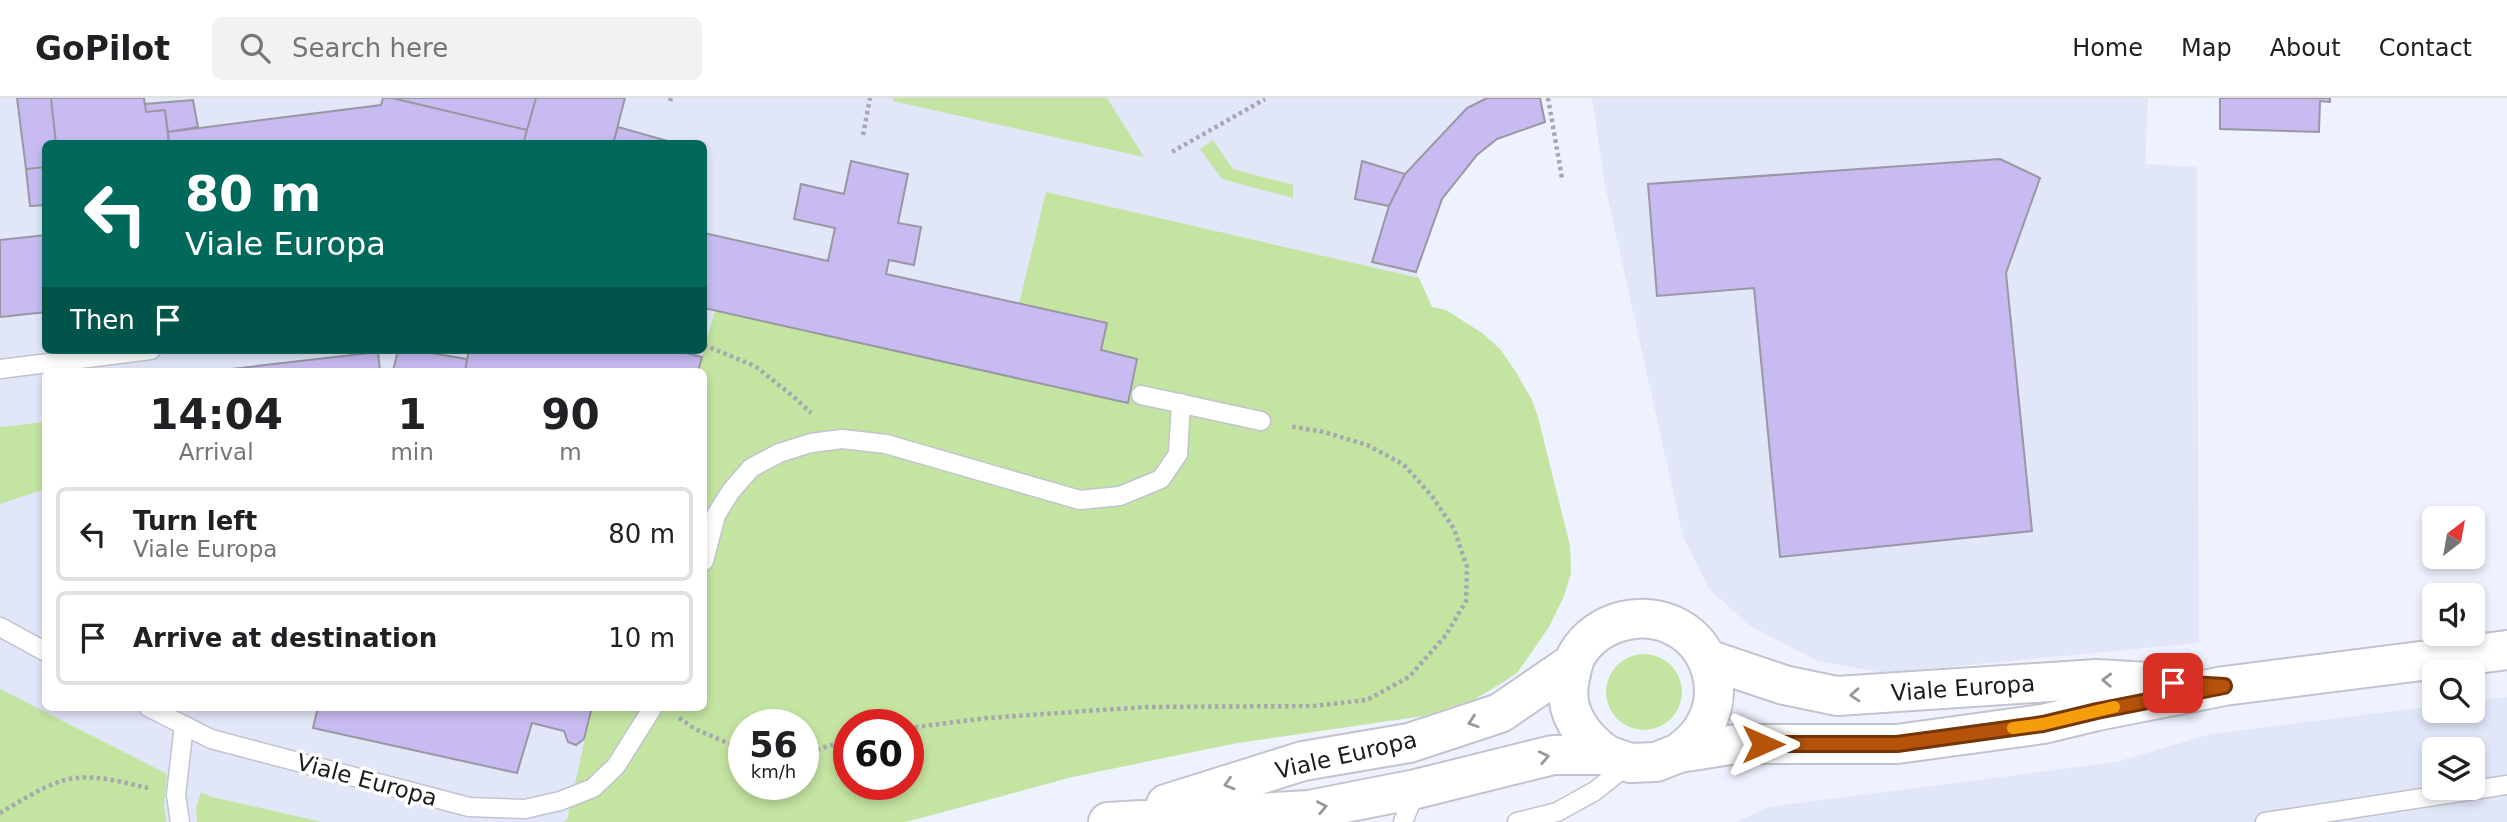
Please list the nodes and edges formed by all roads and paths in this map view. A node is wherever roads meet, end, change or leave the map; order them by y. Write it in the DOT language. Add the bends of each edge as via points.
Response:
graph roads {
  1 [pos="870,98"];
  2 [pos="1548,98"];
  3 [pos="1265,99"];
  4 [pos="863,135"];
  5 [pos="1172,152"];
  6 [pos="1562,178"];
  7 [pos="707,346"];
  8 [pos="119,354"];
  9 [pos="0,369"];
  10 [pos="1140,395"];
  11 [pos="1181,403"];
  12 [pos="1261,421"];
  13 [pos="825,441"];
  14 [pos="707,550"];
  15 [pos="0,627"];
  16 [pos="42,650"];
  17 [pos="2507,650"];
  18 [pos="1707,659"];
  19 [pos="1573,663"];
  20 [pos="2224,686"];
  21 [pos="156,711"];
  22 [pos="651,711"];
  23 [pos="675,715"];
  24 [pos="184,725"];
  25 [pos="924,726"];
  26 [pos="728,743"];
  27 [pos="1679,753"];
  28 [pos="1618,759"];
  29 [pos="2507,785"];
  30 [pos="176,795"];
  31 [pos="1409,806"];
  32 [pos="0,813"];
  33 [pos="180,822"];
  34 [pos="1108,822"];
  35 [pos="1517,822"];
  36 [pos="2264,822"];
  1 -- 4 [label="path"];
  2 -- 6 [label="path"];
  3 -- 5 [label="path"];
  7 -- 13 [label="path" via="755,366 794,397 817,419"];
  8 -- 9 [label="lane"];
  10 -- 11 [label="lane"];
  11 -- 12 [label="lane"];
  11 -- 13 [label="lane" via="1178,454 1161,479 1120,496 1093,499 1080,500 886,444"];
  12 -- 25 [label="path" via="1324,432 1367,445 1404,464 1454,529 1466,567 1466,601 1446,635 1409,677 1367,700 1144,707"];
  13 -- 14 [label="lane" via="779,453 751,468 716,515"];
  15 -- 16 [label="lane"];
  17 -- 20 [label="main road, Viale Europa"];
  18 -- 19 [label="main road, Viale Europa" via="1677,627 1654,619 1630,619 1607,626 1587,641"];
  20 -- 18 [label="main road, Viale Europa, one-way" via="2096,679 1837,696 1784,685"];
  18 -- 27 [label="main road" via="1713,701 1707,722"];
  19 -- 28 [label="main road" via="1569,706 1577,725 1590,743"];
  19 -- 34 [label="main road, Viale Europa, one-way" via="1500,713 1409,743 1303,761"];
  20 -- 27 [label="main road, Viale Europa" via="2043,724 1897,744 1737,744"];
  21 -- 24 [label="lane, Viale Europa"];
  22 -- 24 [label="lane, Viale Europa" via="617,766 593,788 525,809 469,807 211,739"];
  23 -- 26 [label="path"];
  24 -- 30 [label="lane"];
  27 -- 28 [label="main road, Viale Europa" via="1656,762"];
  31 -- 28 [label="main road, Viale Europa, one-way" via="1553,755"];
  28 -- 35 [label="lane" via="1595,791 1557,812"];
  29 -- 36 [label="lane"];
  30 -- 32 [label="path" via="104,779 76,778 52,785"];
  30 -- 33 [label="lane"];
  34 -- 31 [label="main road, Viale Europa, one-way"];
}
